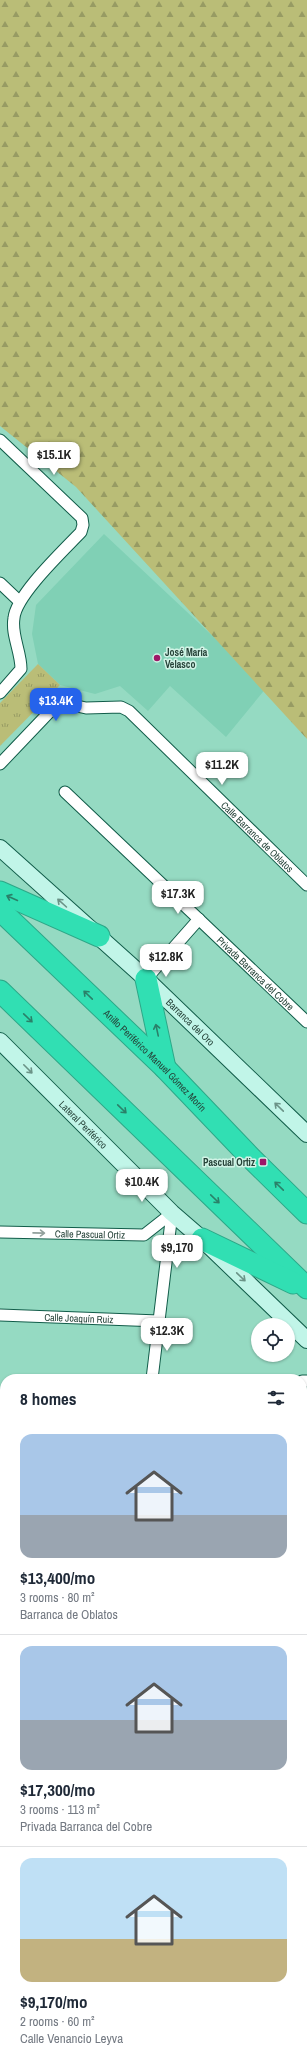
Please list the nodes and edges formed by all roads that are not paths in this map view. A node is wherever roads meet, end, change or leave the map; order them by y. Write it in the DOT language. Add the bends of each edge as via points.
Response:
graph roads {
  1 [pos="0,440"];
  2 [pos="0,583"];
  3 [pos="19,601"];
  4 [pos="0,693"];
  5 [pos="0,764"];
  6 [pos="65,792"];
  7 [pos="0,848"];
  8 [pos="307,885"];
  9 [pos="0,892"];
  10 [pos="0,910"];
  11 [pos="199,919"];
  12 [pos="99,936"];
  13 [pos="146,979"];
  14 [pos="0,991"];
  15 [pos="307,1022"];
  16 [pos="0,1041"];
  17 [pos="165,1068"];
  18 [pos="307,1134"];
  19 [pos="172,1213"];
  20 [pos="307,1213"];
  21 [pos="0,1232"];
  22 [pos="202,1239"];
  23 [pos="307,1289"];
  24 [pos="0,1315"];
  25 [pos="159,1321"];
  26 [pos="307,1340"];
  27 [pos="153,1374"];
  1 -- 3 [label="street" via="82,518 83,525 81,532"];
  2 -- 3 [label="street"];
  3 -- 4 [label="street" via="14,617 14,634 21,669"];
  5 -- 8 [label="street, Calle Barranca de Oblatos" via="59,702 86,708 122,707"];
  6 -- 11 [label="street, Privada Barranca del Cobre"];
  12 -- 7 [label="street, Barranca del Oro, one-way"];
  12 -- 9 [label="highway, one-way"];
  17 -- 10 [label="highway, Anillo Periférico Manuel Gómez Morín, one-way"];
  11 -- 13 [label="street"];
  11 -- 15 [label="street, Privada Barranca del Cobre"];
  12 -- 13 [label="street, Barranca del Oro"];
  17 -- 13 [label="highway, one-way"];
  18 -- 13 [label="street, Barranca del Oro, one-way"];
  14 -- 23 [label="highway, one-way"];
  16 -- 19 [label="street, Lateral Periférico, one-way"];
  20 -- 17 [label="highway, Anillo Periférico Manuel Gómez Morín, one-way"];
  21 -- 19 [label="street, Calle Pascual Ortiz, one-way" via="144,1236"];
  19 -- 22 [label="street, Lateral Periférico"];
  19 -- 25 [label="street"];
  22 -- 23 [label="highway"];
  22 -- 26 [label="street, Lateral Periférico, one-way"];
  24 -- 25 [label="street, Calle Joaquín Ruiz"];
  25 -- 27 [label="street"];
}
